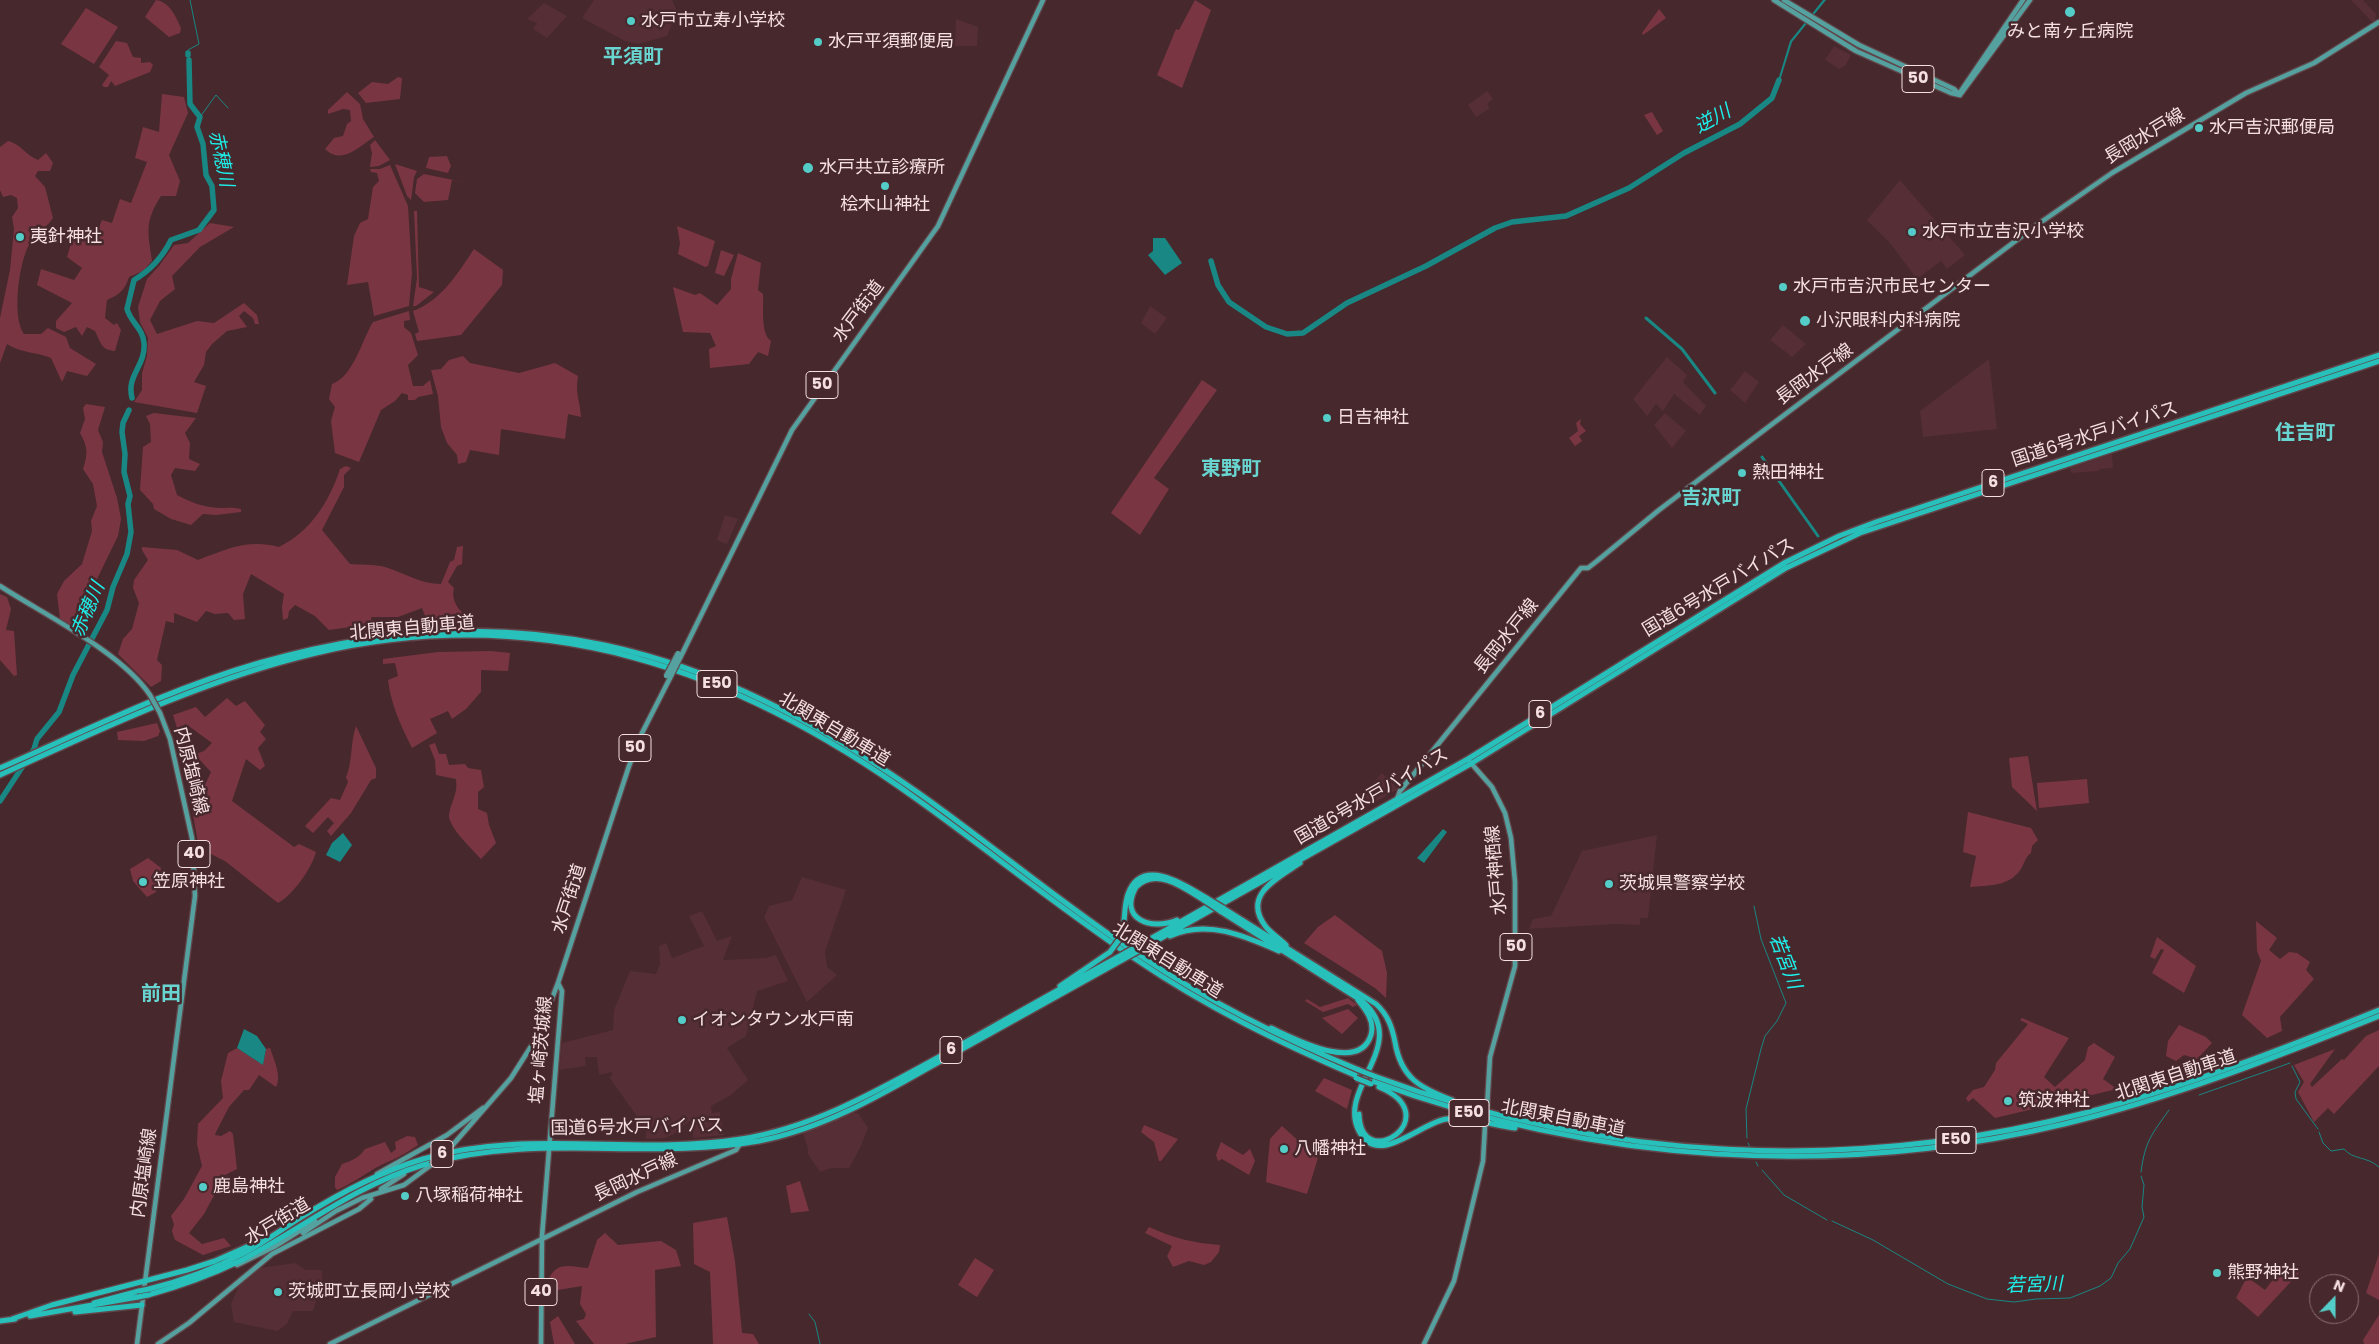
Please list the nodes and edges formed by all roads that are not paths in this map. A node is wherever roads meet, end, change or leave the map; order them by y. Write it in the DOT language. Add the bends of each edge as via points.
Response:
graph roads {
  1 [pos="1043,0"];
  2 [pos="1774,0"];
  3 [pos="1784,0"];
  4 [pos="2023,0"];
  5 [pos="2030,0"];
  6 [pos="1804,16"];
  7 [pos="2379,22"];
  8 [pos="1960,95"];
  9 [pos="2379,355"];
  10 [pos="2379,361"];
  11 [pos="0,586"];
  12 [pos="38,754"];
  13 [pos="1470,761"];
  14 [pos="0,768"];
  15 [pos="0,775"];
  16 [pos="1408,781"];
  17 [pos="1413,790"];
  18 [pos="1398,801"];
  19 [pos="1321,848"];
  20 [pos="1222,898"];
  21 [pos="1207,900"];
  22 [pos="1148,945"];
  23 [pos="1138,948"];
  24 [pos="1290,953"];
  25 [pos="1120,958"];
  26 [pos="558,983"];
  27 [pos="1048,996"];
  28 [pos="1354,996"];
  29 [pos="1366,998"];
  30 [pos="551,1002"];
  31 [pos="561,1004"];
  32 [pos="1218,1004"];
  33 [pos="2379,1010"];
  34 [pos="2379,1016"];
  35 [pos="1357,1075"];
  36 [pos="1373,1081"];
  37 [pos="486,1106"];
  38 [pos="1487,1107"];
  39 [pos="1515,1119"];
  40 [pos="1485,1126"];
  41 [pos="1567,1137"];
  42 [pos="740,1144"];
  43 [pos="548,1145"];
  44 [pos="424,1164"];
  45 [pos="364,1184"];
  46 [pos="381,1189"];
  47 [pos="371,1199"];
  48 [pos="330,1214"];
  49 [pos="279,1232"];
  50 [pos="541,1239"];
  51 [pos="290,1243"];
  52 [pos="203,1278"];
  53 [pos="145,1280"];
  54 [pos="148,1292"];
  55 [pos="142,1305"];
  56 [pos="12,1319"];
  57 [pos="0,1321"];
  58 [pos="138,1344"];
  59 [pos="158,1344"];
  60 [pos="330,1344"];
  61 [pos="541,1344"];
  62 [pos="1424,1344"];
  1 -- 26 [label="main road, 水戸街道 / 50, bridge" via="938,226 792,430 668,677 629,766"];
  2 -- 6 [label="main road, 50"];
  3 -- 6 [label="main road, 50"];
  4 -- 8 [label="main road, 50"];
  5 -- 8 [label="main road, 50"];
  6 -- 8 [label="main road, 50" via="1864,48 1954,89"];
  6 -- 8 [label="main road, 50" via="1810,24 1888,66"];
  7 -- 16 [label="main road, 長岡水戸線" via="2314,63 2235,99 2112,173 2034,227 1747,442 1588,568 1581,568"];
  9 -- 13 [label="highway, 国道6号水戸バイパス / 6" via="1839,536 1786,562"];
  10 -- 13 [label="highway, 国道6号水戸バイパス / 6" via="1860,533 1827,547 1786,568"];
  11 -- 53 [label="main road, 内原塩崎線 / 40, bridge" via="115,659 150,695 170,739 192,838 195,887"];
  12 -- 14 [label="highway, 北関東自動車道 / E50"];
  12 -- 15 [label="highway, 北関東自動車道 / E50"];
  12 -- 32 [label="highway, 北関東自動車道 / E50" via="179,691 256,664 344,642 426,632 493,631 545,635 627,650 722,680 827,733 923,796 1122,944"];
  12 -- 35 [label="highway, 北関東自動車道 / E50" via="220,682 288,660 345,647 427,637 493,636 568,643 625,655 720,685 824,737 920,801 1139,962 1216,1008"];
  13 -- 17 [label="highway, 国道6号水戸バイパス / 6"];
  13 -- 18 [label="highway, 国道6号水戸バイパス / 6"];
  13 -- 38 [label="main road, 水戸神栖線 / 50" via="1493,789 1505,813 1515,882 1516,966 1490,1057"];
  16 -- 17 [label="main road" via="1409,789"];
  16 -- 18 [label="main road, 長岡水戸線"];
  17 -- 18 [label="highway, 国道6号水戸バイパス / 6"];
  18 -- 19 [label="highway, 国道6号水戸バイパス / 6"];
  18 -- 20 [label="highway, 国道6号水戸バイパス / 6"];
  19 -- 22 [label="highway, 国道6号水戸バイパス / 6"];
  19 -- 24 [label="highway" via="1272,882 1259,899 1258,912 1262,921"];
  20 -- 21 [label="highway" via="1160,925 1140,920 1131,904 1136,887 1154,878 1173,883"];
  20 -- 23 [label="highway, 国道6号水戸バイパス / 6"];
  21 -- 24 [label="highway, bridge"];
  21 -- 27 [label="highway, bridge" via="1168,877 1154,875 1141,878 1131,887 1121,937 1110,952"];
  22 -- 23 [label="highway, 国道6号水戸バイパス / 6"];
  22 -- 24 [label="highway" via="1178,932 1203,928 1244,937"];
  23 -- 25 [label="highway, 国道6号水戸バイパス / 6, bridge"];
  24 -- 28 [label="highway"];
  24 -- 29 [label="highway"];
  25 -- 27 [label="highway, 国道6号水戸バイパス / 6"];
  25 -- 42 [label="highway, 国道6号水戸バイパス / 6" via="865,1103 791,1133"];
  26 -- 30 [label="main road, 水戸街道 / 50"];
  26 -- 31 [label="main road, 塩ヶ崎茨城線" via="562,990"];
  27 -- 43 [label="highway, 国道6号水戸バイパス / 6" via="854,1102 779,1131 697,1144"];
  28 -- 32 [label="highway" via="1367,1012 1372,1030 1364,1046 1348,1053 1325,1050"];
  28 -- 41 [label="highway" via="1369,1006 1380,1026 1378,1044 1355,1111 1359,1131 1368,1141 1390,1145 1431,1123 1446,1119"];
  29 -- 36 [label="highway" via="1381,1021 1383,1037 1361,1101 1359,1122 1370,1138 1390,1140 1404,1127 1404,1109 1394,1096"];
  29 -- 39 [label="highway" via="1386,1016 1401,1064 1412,1080 1449,1098"];
  30 -- 31 [label="main road" via="557,1000"];
  30 -- 37 [label="main road, 水戸街道 / 50" via="526,1057"];
  31 -- 43 [label="main road, 塩ヶ崎茨城線"];
  32 -- 35 [label="highway, 北関東自動車道 / E50"];
  33 -- 39 [label="highway, 北関東自動車道 / E50" via="2232,1067 2136,1099 2040,1124 1941,1142 1836,1151 1738,1151 1638,1142"];
  34 -- 41 [label="highway, 北関東自動車道 / E50" via="2233,1072 2137,1104 2056,1126 1961,1144 1868,1154 1771,1157 1670,1151"];
  35 -- 36 [label="highway, 北関東自動車道 / E50, bridge"];
  36 -- 39 [label="highway, 北関東自動車道 / E50"];
  36 -- 41 [label="highway, 北関東自動車道 / E50" via="1462,1111"];
  37 -- 45 [label="main road" via="447,1135"];
  37 -- 48 [label="main road, bridge" via="451,1147 404,1185 362,1198"];
  40 -- 62 [label="main road" via="1483,1161 1454,1281"];
  42 -- 43 [label="highway, 国道6号水戸バイパス / 6" via="670,1149"];
  42 -- 50 [label="main road, 長岡水戸線" via="736,1150 653,1184"];
  43 -- 44 [label="highway, 国道6号水戸バイパス / 6" via="485,1150"];
  43 -- 45 [label="highway, 国道6号水戸バイパス / 6" via="493,1145 457,1150 407,1164"];
  43 -- 50 [label="main road, 塩ヶ崎茨城線"];
  44 -- 45 [label="highway, 国道6号水戸バイパス / 6"];
  44 -- 46 [label="main road"];
  45 -- 49 [label="highway, 水戸街道 / 6"];
  45 -- 52 [label="highway, 水戸街道 / 6" via="248,1256"];
  47 -- 51 [label="main road" via="346,1216"];
  48 -- 51 [label="main road"];
  48 -- 52 [label="main road" via="257,1256"];
  49 -- 53 [label="highway" via="215,1261"];
  49 -- 54 [label="highway, 6" via="243,1254"];
  50 -- 60 [label="main road"];
  50 -- 61 [label="main road, 40"];
  51 -- 59 [label="main road" via="256,1265 180,1330"];
  52 -- 54 [label="highway, 6"];
  53 -- 55 [label="main road, 40"];
  53 -- 56 [label="highway"];
  54 -- 56 [label="highway, 6, bridge"];
  55 -- 56 [label="highway"];
  55 -- 58 [label="main road, 40"];
  56 -- 57 [label="highway, 6"];
}
